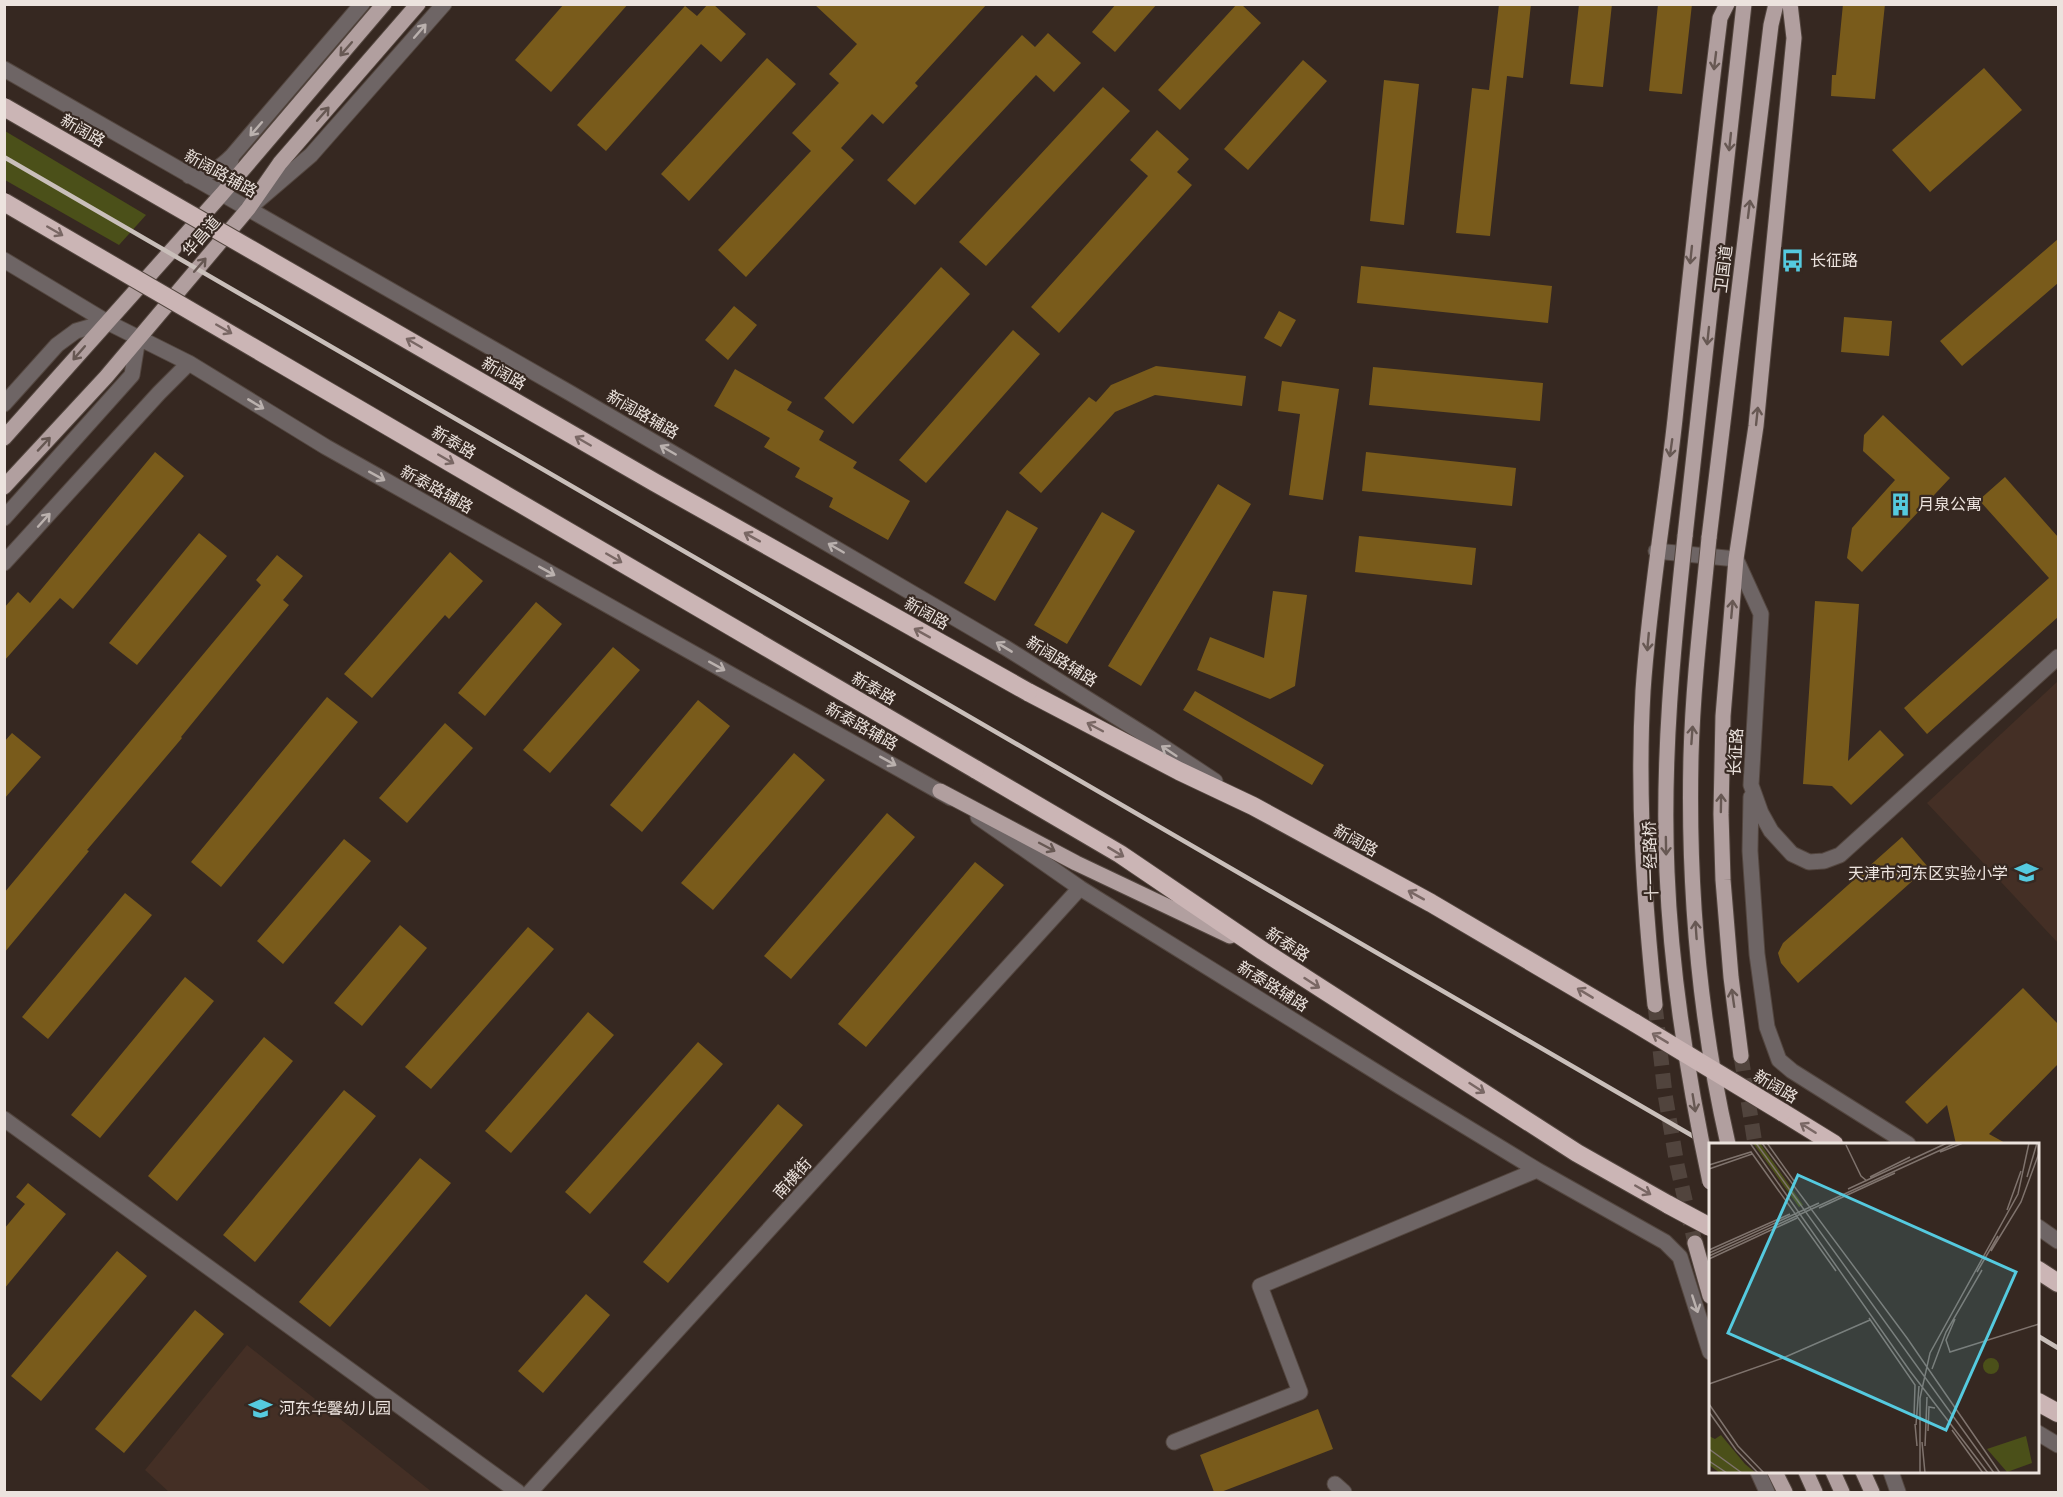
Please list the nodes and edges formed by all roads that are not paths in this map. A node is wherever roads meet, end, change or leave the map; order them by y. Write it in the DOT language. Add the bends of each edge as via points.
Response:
graph roads {
  1 [pos="362,4"];
  2 [pos="384,4"];
  3 [pos="418,4"];
  4 [pos="444,4"];
  5 [pos="1727,4"];
  6 [pos="1744,4"];
  7 [pos="1776,4"];
  8 [pos="1790,4"];
  9 [pos="4,69"];
  10 [pos="4,107"];
  11 [pos="232,156"];
  12 [pos="189,176"];
  13 [pos="222,194"];
  14 [pos="4,202"];
  15 [pos="248,209"];
  16 [pos="4,260"];
  17 [pos="107,322"];
  18 [pos="138,338"];
  19 [pos="189,363"];
  20 [pos="4,404"];
  21 [pos="4,438"];
  22 [pos="4,487"];
  23 [pos="4,518"];
  24 [pos="1685,536"];
  25 [pos="1656,551"];
  26 [pos="1736,559"];
  27 [pos="4,563"];
  28 [pos="2058,657"];
  29 [pos="1751,785"];
  30 [pos="940,791"];
  31 [pos="1253,806"];
  32 [pos="1080,888"];
  33 [pos="1263,951"];
  34 [pos="1655,1005"];
  35 [pos="1741,1056"];
  36 [pos="4,1119"];
  37 [pos="1728,1143"];
  38 [pos="1832,1143"];
  39 [pos="1906,1143"];
  40 [pos="1537,1170"];
  41 [pos="1709,1178"];
  42 [pos="1709,1226"];
  43 [pos="2039,1228"];
  44 [pos="2058,1240"];
  45 [pos="1695,1243"];
  46 [pos="2039,1271"];
  47 [pos="2058,1283"];
  48 [pos="1709,1292"];
  49 [pos="1709,1349"];
  50 [pos="2039,1403"];
  51 [pos="2058,1413"];
  52 [pos="2039,1433"];
  53 [pos="1174,1442"];
  54 [pos="2058,1445"];
  55 [pos="1758,1473"];
  56 [pos="1776,1473"];
  57 [pos="1806,1473"];
  58 [pos="1833,1473"];
  59 [pos="1863,1473"];
  60 [pos="1891,1473"];
  61 [pos="518,1492"];
  62 [pos="530,1492"];
  63 [pos="1767,1492"];
  64 [pos="1785,1492"];
  65 [pos="1815,1492"];
  66 [pos="1842,1492"];
  67 [pos="1872,1492"];
  68 [pos="1898,1492"];
  1 -- 11 [label="street, one-way"];
  2 -- 13 [label="main road, 华昌道, one-way"];
  15 -- 3 [label="main road, 华昌道, one-way" via="280,163"];
  15 -- 4 [label="street, one-way" via="311,155"];
  5 -- 25 [label="main road, one-way" via="1720,18"];
  6 -- 24 [label="main road, 卫国道, one-way"];
  37 -- 7 [label="main road, 卫国道, one-way, bridge" via="1707,1030 1697,944 1691,754 1709,538"];
  26 -- 8 [label="main road, one-way" via="1756,426 1793,50"];
  9 -- 12 [label="street, 新阔路辅路"];
  31 -- 10 [label="highway, 新阔路, one-way, bridge" via="1028,692 654,482"];
  11 -- 12 [label="street" via="218,169"];
  11 -- 13 [label="street"];
  12 -- 13 [label="street, 新阔路辅路"];
  13 -- 15 [label="street, 新阔路辅路"];
  13 -- 17 [label="main road, 华昌道"];
  14 -- 33 [label="highway, 新泰路, one-way, bridge" via="1120,854"];
  18 -- 15 [label="main road, 华昌道, one-way"];
  31 -- 15 [label="street, 新阔路辅路, one-way" via="1006,648"];
  16 -- 17 [label="street, 新泰路辅路"];
  17 -- 18 [label="street, 新泰路辅路"];
  17 -- 20 [label="street" via="76,331 57,345"];
  17 -- 21 [label="main road, 华昌道, one-way"];
  18 -- 19 [label="street, 新泰路辅路"];
  22 -- 18 [label="main road, 华昌道, one-way"];
  18 -- 23 [label="street" via="132,375"];
  27 -- 19 [label="street, one-way"];
  19 -- 30 [label="street, 新泰路辅路, one-way" via="326,447"];
  24 -- 41 [label="main road, 十一经路桥, one-way, bridge" via="1668,707 1667,873 1682,1024"];
  25 -- 26 [label="street"];
  25 -- 34 [label="main road, one-way" via="1640,764 1647,926"];
  26 -- 29 [label="street, 长征路" via="1761,614"];
  35 -- 26 [label="main road, one-way" via="1730,966 1721,814 1723,716"];
  28 -- 29 [label="street, 长征路" via="1840,855 1809,862 1792,854 1771,831"];
  29 -- 39 [label="street" via="1750,851 1757,954 1772,1044 1779,1060 1792,1071"];
  30 -- 32 [label="street, 新泰路辅路"];
  30 -- 33 [label="main road, one-way" via="1076,863"];
  38 -- 31 [label="highway, 新阔路, one-way, bridge" via="1431,903"];
  32 -- 40 [label="street, 新泰路辅路"];
  32 -- 62 [label="street, 南横街"];
  33 -- 42 [label="highway, 新泰路, one-way, bridge" via="1577,1153"];
  36 -- 61 [label="street"];
  40 -- 49 [label="street, 新泰路辅路, one-way" via="1665,1242 1680,1257"];
  40 -- 53 [label="street" via="1260,1286 1300,1392"];
  43 -- 44 [label="street"];
  45 -- 48 [label="main road"];
  46 -- 47 [label="highway"];
  50 -- 51 [label="highway"];
  52 -- 54 [label="street"];
  55 -- 63 [label="street"];
  56 -- 64 [label="main road"];
  57 -- 65 [label="main road"];
  58 -- 66 [label="main road"];
  59 -- 67 [label="main road"];
  60 -- 68 [label="street"];
}
